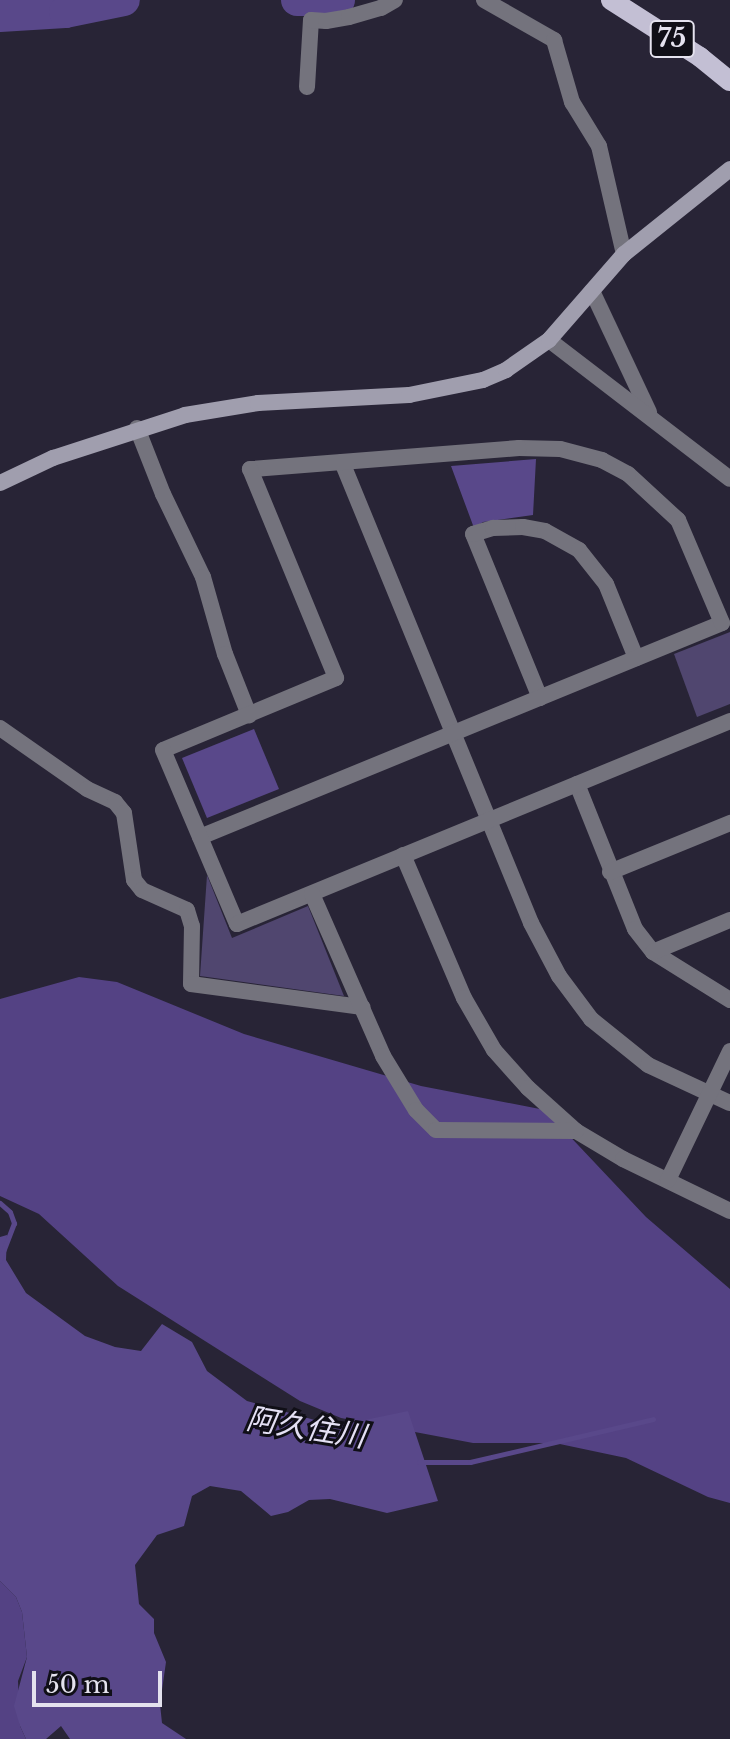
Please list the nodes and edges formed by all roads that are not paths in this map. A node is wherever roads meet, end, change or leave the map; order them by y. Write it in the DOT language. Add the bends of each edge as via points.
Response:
graph roads {
  1 [pos="395,0"];
  2 [pos="484,0"];
  3 [pos="611,0"];
  4 [pos="730,81"];
  5 [pos="307,87"];
  6 [pos="730,169"];
  7 [pos="624,254"];
  8 [pos="592,291"];
  9 [pos="549,340"];
  10 [pos="651,416"];
  11 [pos="137,428"];
  12 [pos="342,462"];
  13 [pos="730,479"];
  14 [pos="0,483"];
  15 [pos="636,658"];
  16 [pos="540,698"];
  17 [pos="249,715"];
  18 [pos="730,721"];
  19 [pos="0,728"];
  20 [pos="453,733"];
  21 [pos="577,784"];
  22 [pos="490,820"];
  23 [pos="730,823"];
  24 [pos="200,837"];
  25 [pos="403,855"];
  26 [pos="610,872"];
  27 [pos="312,894"];
  28 [pos="730,920"];
  29 [pos="653,952"];
  30 [pos="730,1000"];
  31 [pos="362,1007"];
  32 [pos="730,1051"];
  33 [pos="709,1093"];
  34 [pos="730,1103"];
  35 [pos="576,1131"];
  36 [pos="668,1180"];
  37 [pos="730,1211"];
  1 -- 5 [label="street" via="349,17 311,20"];
  2 -- 7 [label="street" via="554,40 572,102 599,146"];
  3 -- 4 [label="main road, 75"];
  6 -- 7 [label="street"];
  7 -- 8 [label="street"];
  8 -- 9 [label="street"];
  8 -- 10 [label="street"];
  9 -- 10 [label="street"];
  9 -- 11 [label="street" via="506,370 461,388 258,403"];
  10 -- 13 [label="street"];
  11 -- 14 [label="street"];
  11 -- 17 [label="street" via="203,577"];
  12 -- 15 [label="street" via="560,449 602,460 628,474 678,520 722,623"];
  12 -- 17 [label="street" via="250,469 336,678"];
  12 -- 20 [label="street"];
  15 -- 16 [label="street"];
  15 -- 16 [label="street" via="606,584 579,550 545,531 523,527 473,534"];
  16 -- 20 [label="street"];
  17 -- 24 [label="street" via="163,750"];
  18 -- 21 [label="street"];
  19 -- 31 [label="street" via="124,813 134,880 142,890 187,910 192,926 191,984"];
  20 -- 22 [label="street"];
  20 -- 24 [label="street"];
  21 -- 22 [label="street"];
  21 -- 26 [label="street"];
  22 -- 25 [label="street"];
  22 -- 33 [label="street" via="531,923 559,976 591,1019 648,1065"];
  23 -- 26 [label="street"];
  24 -- 27 [label="street" via="237,924"];
  25 -- 27 [label="street"];
  25 -- 35 [label="street" via="464,998 494,1050"];
  26 -- 29 [label="street" via="635,929"];
  27 -- 31 [label="street"];
  28 -- 29 [label="street"];
  29 -- 30 [label="street"];
  31 -- 35 [label="street" via="383,1056 436,1130"];
  32 -- 33 [label="street"];
  33 -- 34 [label="street"];
  33 -- 36 [label="street"];
  35 -- 36 [label="street"];
  36 -- 37 [label="street"];
}
